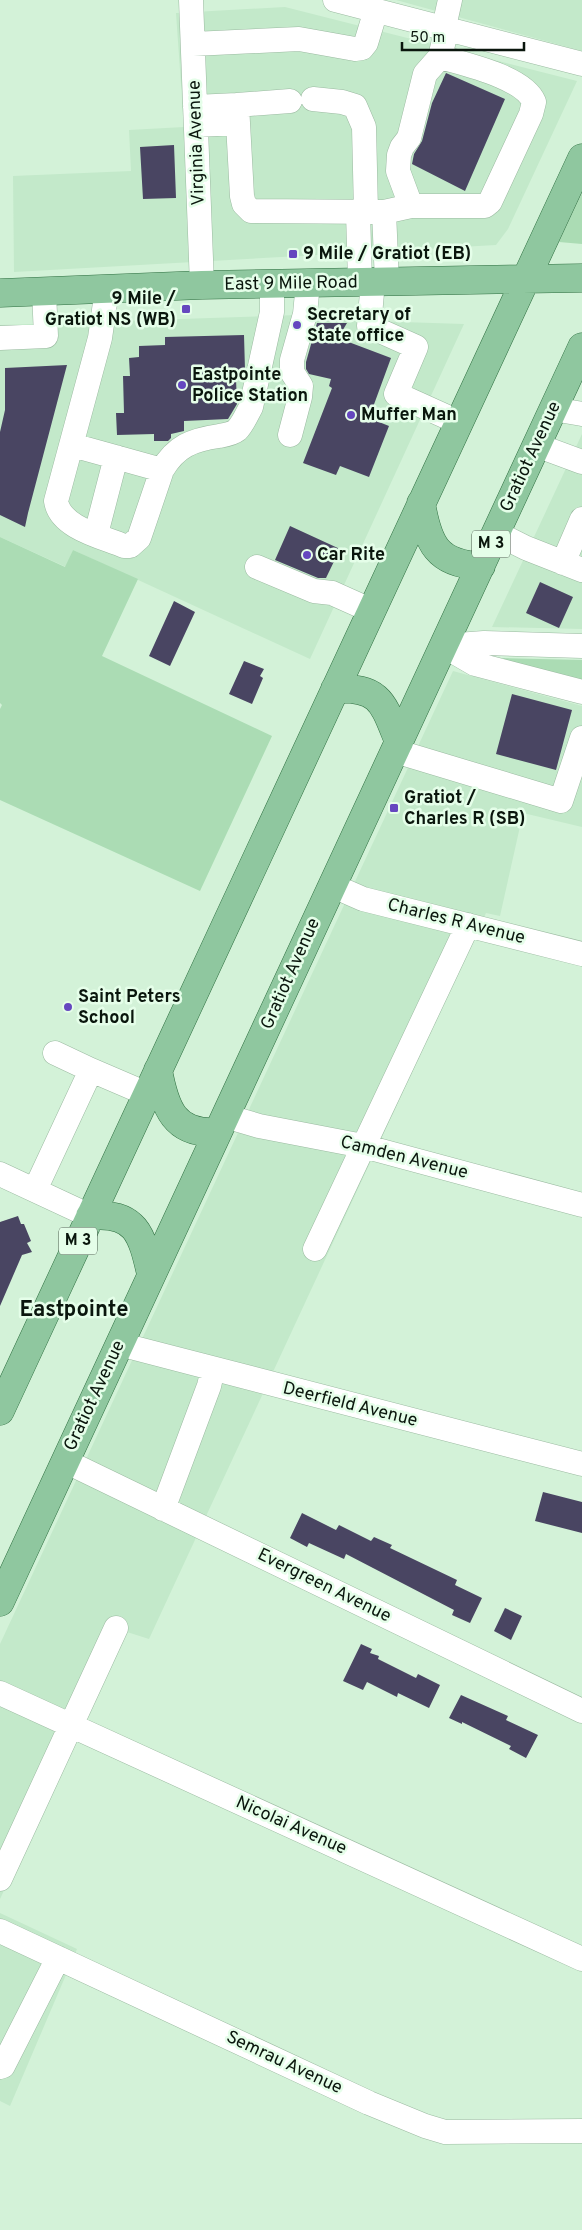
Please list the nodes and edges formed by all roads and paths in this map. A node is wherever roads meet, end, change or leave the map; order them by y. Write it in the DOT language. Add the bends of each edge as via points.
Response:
graph roads {
  1 [pos="191,0"];
  2 [pos="334,0"];
  3 [pos="450,0"];
  4 [pos="376,10"];
  5 [pos="445,27"];
  6 [pos="193,44"];
  7 [pos="440,57"];
  8 [pos="582,64"];
  9 [pos="238,114"];
  10 [pos="196,116"];
  11 [pos="582,158"];
  12 [pos="411,206"];
  13 [pos="369,212"];
  14 [pos="582,278"];
  15 [pos="526,279"];
  16 [pos="373,282"];
  17 [pos="308,283"];
  18 [pos="272,284"];
  19 [pos="202,285"];
  20 [pos="108,289"];
  21 [pos="44,292"];
  22 [pos="0,294"];
  23 [pos="0,338"];
  24 [pos="582,346"];
  25 [pos="553,409"];
  26 [pos="582,414"];
  27 [pos="458,422"];
  28 [pos="290,435"];
  29 [pos="72,445"];
  30 [pos="536,445"];
  31 [pos="116,457"];
  32 [pos="582,462"];
  33 [pos="162,470"];
  34 [pos="421,503"];
  35 [pos="582,519"];
  36 [pos="496,533"];
  37 [pos="96,534"];
  38 [pos="481,566"];
  39 [pos="572,566"];
  40 [pos="257,567"];
  41 [pos="370,610"];
  42 [pos="444,646"];
  43 [pos="582,646"];
  44 [pos="335,689"];
  45 [pos="582,692"];
  46 [pos="582,738"];
  47 [pos="397,746"];
  48 [pos="331,885"];
  49 [pos="468,925"];
  50 [pos="582,954"];
  51 [pos="55,1053"];
  52 [pos="91,1070"];
  53 [pos="152,1082"];
  54 [pos="222,1124"];
  55 [pos="363,1146"];
  56 [pos="0,1174"];
  57 [pos="35,1190"];
  58 [pos="582,1205"];
  59 [pos="90,1216"];
  60 [pos="314,1249"];
  61 [pos="152,1274"];
  62 [pos="119,1344"];
  63 [pos="214,1369"];
  64 [pos="0,1411"];
  65 [pos="65,1461"];
  66 [pos="582,1464"];
  67 [pos="163,1509"];
  68 [pos="0,1602"];
  69 [pos="116,1628"];
  70 [pos="0,1693"];
  71 [pos="582,1711"];
  72 [pos="72,1727"];
  73 [pos="9,1838"];
  74 [pos="0,1879"];
  75 [pos="0,1931"];
  76 [pos="58,1958"];
  77 [pos="582,1959"];
  78 [pos="0,2067"];
  79 [pos="582,2130"];
  1 -- 6 [label="street, Virginia Avenue"];
  2 -- 4 [label="street"];
  3 -- 5 [label="street"];
  4 -- 5 [label="street"];
  4 -- 6 [label="street" via="362,48 299,39"];
  5 -- 7 [label="street"];
  5 -- 8 [label="street"];
  6 -- 10 [label="street, Virginia Avenue"];
  7 -- 12 [label="street" via="425,74 409,138 399,155 398,171"];
  7 -- 12 [label="street" via="489,72 524,88 532,96 534,107 488,204 482,207"];
  9 -- 10 [label="street"];
  9 -- 13 [label="street" via="242,196 251,211"];
  9 -- 13 [label="street" via="301,100 342,102 355,106 364,127"];
  10 -- 19 [label="street, Virginia Avenue"];
  11 -- 15 [label="main road, M 3"];
  12 -- 13 [label="street"];
  13 -- 16 [label="street"];
  14 -- 15 [label="main road, East 9 Mile Road"];
  15 -- 16 [label="main road, East 9 Mile Road"];
  15 -- 27 [label="main road, M 3"];
  16 -- 17 [label="main road, East 9 Mile Road"];
  16 -- 27 [label="street" via="369,326 416,347 396,394"];
  17 -- 18 [label="main road, East 9 Mile Road"];
  17 -- 28 [label="street" via="306,314 292,360 292,372 301,386"];
  18 -- 19 [label="main road, East 9 Mile Road"];
  18 -- 33 [label="street" via="272,312 251,407 244,420 236,431 185,444"];
  19 -- 20 [label="main road, East 9 Mile Road"];
  20 -- 21 [label="main road, East 9 Mile Road"];
  20 -- 29 [label="street" via="100,338"];
  21 -- 22 [label="main road, East 9 Mile Road"];
  21 -- 23 [label="street" via="46,336"];
  24 -- 25 [label="main road, Gratiot Avenue / M 3"];
  25 -- 26 [label="street"];
  25 -- 30 [label="main road, Gratiot Avenue / M 3"];
  27 -- 34 [label="main road, M 3"];
  29 -- 31 [label="street"];
  29 -- 37 [label="street" via="56,501 57,508 72,524"];
  30 -- 32 [label="street"];
  30 -- 36 [label="main road, Gratiot Avenue / M 3"];
  31 -- 33 [label="street"];
  31 -- 37 [label="street"];
  33 -- 37 [label="street" via="135,543 124,546"];
  34 -- 38 [label="main road" via="426,529 438,552 458,564"];
  34 -- 41 [label="main road, M 3"];
  35 -- 39 [label="street"];
  36 -- 38 [label="main road, Gratiot Avenue / M 3"];
  36 -- 39 [label="street"];
  38 -- 42 [label="main road, Gratiot Avenue / M 3"];
  40 -- 41 [label="street"];
  41 -- 44 [label="main road, M 3"];
  42 -- 43 [label="street" via="484,643"];
  42 -- 45 [label="street" via="475,664"];
  42 -- 47 [label="main road, Gratiot Avenue / M 3"];
  44 -- 47 [label="main road" via="361,689 371,693 384,708"];
  44 -- 53 [label="main road, M 3"];
  46 -- 47 [label="street" via="561,801"];
  47 -- 48 [label="main road, Gratiot Avenue / M 3"];
  48 -- 49 [label="street, Charles R Avenue" via="363,899"];
  48 -- 54 [label="main road, Gratiot Avenue / M 3"];
  49 -- 50 [label="street, Charles R Avenue"];
  49 -- 55 [label="street"];
  51 -- 52 [label="street"];
  52 -- 53 [label="street"];
  52 -- 57 [label="street"];
  53 -- 54 [label="main road" via="185,1128 195,1132"];
  53 -- 59 [label="main road, M 3"];
  54 -- 55 [label="street, Camden Avenue" via="258,1126"];
  54 -- 61 [label="main road, Gratiot Avenue / M 3"];
  55 -- 58 [label="street, Camden Avenue"];
  55 -- 60 [label="street"];
  56 -- 57 [label="street"];
  57 -- 59 [label="street"];
  59 -- 61 [label="main road" via="111,1215 129,1223 141,1239"];
  59 -- 64 [label="main road, M 3"];
  61 -- 62 [label="main road, Gratiot Avenue / M 3"];
  62 -- 63 [label="street, Deerfield Avenue"];
  62 -- 65 [label="main road, Gratiot Avenue / M 3"];
  63 -- 66 [label="street, Deerfield Avenue"];
  63 -- 67 [label="street"];
  65 -- 67 [label="street, Evergreen Avenue"];
  65 -- 68 [label="main road, Gratiot Avenue / M 3"];
  67 -- 71 [label="street, Evergreen Avenue"];
  69 -- 72 [label="street"];
  70 -- 72 [label="street, Nicolai Avenue"];
  72 -- 73 [label="street"];
  72 -- 77 [label="street, Nicolai Avenue"];
  73 -- 74 [label="street"];
  75 -- 76 [label="street, Semrau Avenue"];
  76 -- 78 [label="street"];
  76 -- 79 [label="street, Semrau Avenue" via="425,2126 445,2132 476,2133"];
}
